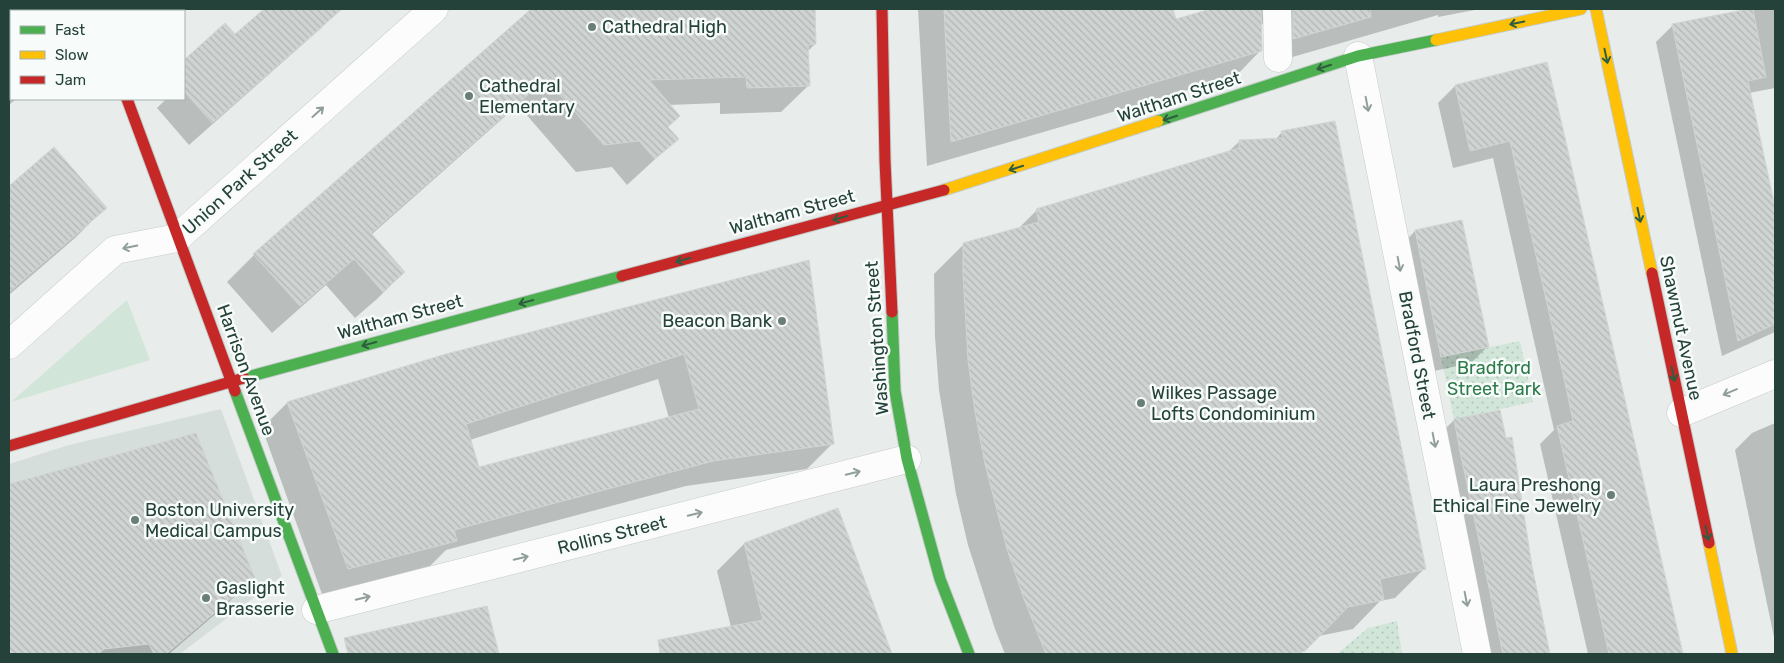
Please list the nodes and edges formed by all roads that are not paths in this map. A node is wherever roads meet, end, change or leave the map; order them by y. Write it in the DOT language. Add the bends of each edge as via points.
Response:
graph roads {
  1 [pos="434,9"];
  2 [pos="882,9"];
  3 [pos="1277,9"];
  4 [pos="1582,9"];
  5 [pos="1596,9"];
  6 [pos="1358,56"];
  7 [pos="1278,58"];
  8 [pos="127,100"];
  9 [pos="887,205"];
  10 [pos="177,238"];
  11 [pos="9,345"];
  12 [pos="1775,374"];
  13 [pos="232,381"];
  14 [pos="1681,413"];
  15 [pos="9,446"];
  16 [pos="908,459"];
  17 [pos="316,610"];
  18 [pos="333,654"];
  19 [pos="968,654"];
  20 [pos="1477,654"];
  21 [pos="1732,654"];
  10 -- 1 [label="street, Union Park Street, one-way"];
  2 -- 9 [label="main road, Washington Street"];
  3 -- 7 [label="street"];
  4 -- 6 [label="main road, Waltham Street, one-way"];
  5 -- 14 [label="main road, Shawmut Avenue, one-way"];
  6 -- 9 [label="main road, Waltham Street, one-way" via="960,186"];
  6 -- 20 [label="street, Bradford Street, one-way"];
  8 -- 10 [label="main road, Harrison Avenue"];
  9 -- 13 [label="main road, Waltham Street, one-way"];
  9 -- 16 [label="main road, Washington Street" via="895,392"];
  10 -- 11 [label="street, Union Park Street, one-way" via="115,250"];
  10 -- 13 [label="main road, Harrison Avenue"];
  12 -- 14 [label="street, one-way"];
  13 -- 15 [label="main road, Waltham Street"];
  13 -- 17 [label="main road, Harrison Avenue"];
  14 -- 21 [label="main road, Shawmut Avenue, one-way"];
  17 -- 16 [label="street, Rollins Street, one-way"];
  16 -- 19 [label="main road, Washington Street" via="940,579"];
  17 -- 18 [label="main road, Harrison Avenue"];
}
